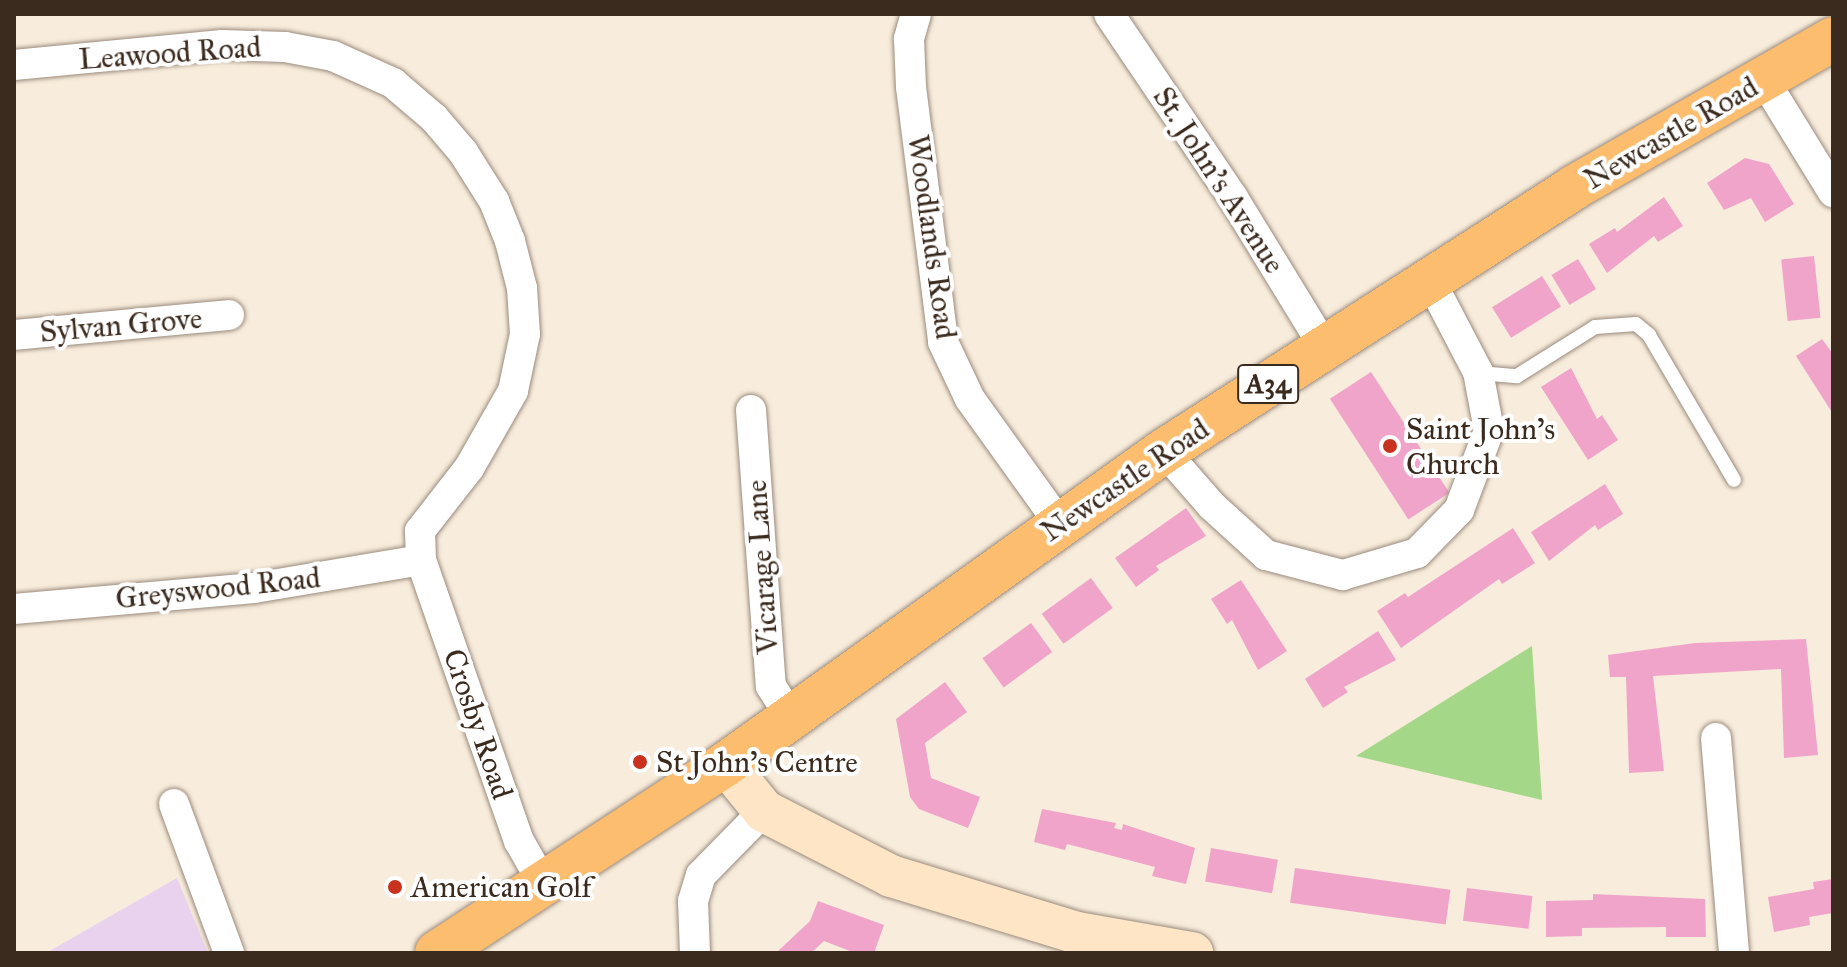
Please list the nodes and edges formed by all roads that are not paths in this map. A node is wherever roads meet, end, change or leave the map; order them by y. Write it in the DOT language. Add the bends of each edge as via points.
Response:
graph roads {
  1 [pos="916,14"];
  2 [pos="1109,14"];
  3 [pos="1833,39"];
  4 [pos="14,65"];
  5 [pos="1764,80"];
  6 [pos="1833,192"];
  7 [pos="1430,280"];
  8 [pos="229,315"];
  9 [pos="14,335"];
  10 [pos="1325,348"];
  11 [pos="1478,372"];
  12 [pos="751,410"];
  13 [pos="1164,451"];
  14 [pos="1734,480"];
  15 [pos="1059,523"];
  16 [pos="421,560"];
  17 [pos="14,609"];
  18 [pos="791,718"];
  19 [pos="1716,738"];
  20 [pos="726,764"];
  21 [pos="174,804"];
  22 [pos="764,811"];
  23 [pos="544,885"];
  24 [pos="1074,943"];
  25 [pos="229,953"];
  26 [pos="437,953"];
  27 [pos="695,953"];
  28 [pos="1192,953"];
  29 [pos="1734,953"];
  1 -- 15 [label="street, Woodlands Road" via="909,39 911,87 943,342 970,399"];
  2 -- 10 [label="street, St. John's Avenue"];
  3 -- 5 [label="highway, Newcastle Road / A34"];
  4 -- 16 [label="street, Leawood Road" via="222,45 297,49 333,56 393,83 463,152 494,201 510,241 522,288 525,334 513,391 469,468 420,531"];
  5 -- 6 [label="street"];
  5 -- 7 [label="highway, Newcastle Road / A34" via="1573,188"];
  7 -- 10 [label="highway, Newcastle Road / A34"];
  7 -- 11 [label="street"];
  8 -- 9 [label="street, Sylvan Grove"];
  10 -- 13 [label="highway, Newcastle Road / A34"];
  11 -- 13 [label="street" via="1489,430 1459,510 1417,553 1343,575 1266,555 1212,506"];
  11 -- 14 [label="lane" via="1517,376 1595,327 1636,324 1649,335"];
  12 -- 18 [label="street, Vicarage Lane" via="771,686"];
  13 -- 15 [label="highway, Newcastle Road / A34"];
  15 -- 18 [label="highway, Newcastle Road / A34"];
  16 -- 17 [label="street, Greyswood Road" via="254,588"];
  16 -- 23 [label="street, Crosby Road" via="519,841"];
  18 -- 20 [label="highway, Newcastle Road / A34"];
  19 -- 29 [label="street"];
  20 -- 22 [label="street"];
  20 -- 23 [label="highway, Newcastle Road / A34"];
  21 -- 25 [label="street"];
  22 -- 24 [label="street" via="891,876"];
  22 -- 27 [label="street" via="701,875 693,901"];
  23 -- 26 [label="highway, Newcastle Road / A34"];
  24 -- 28 [label="street"];
}
